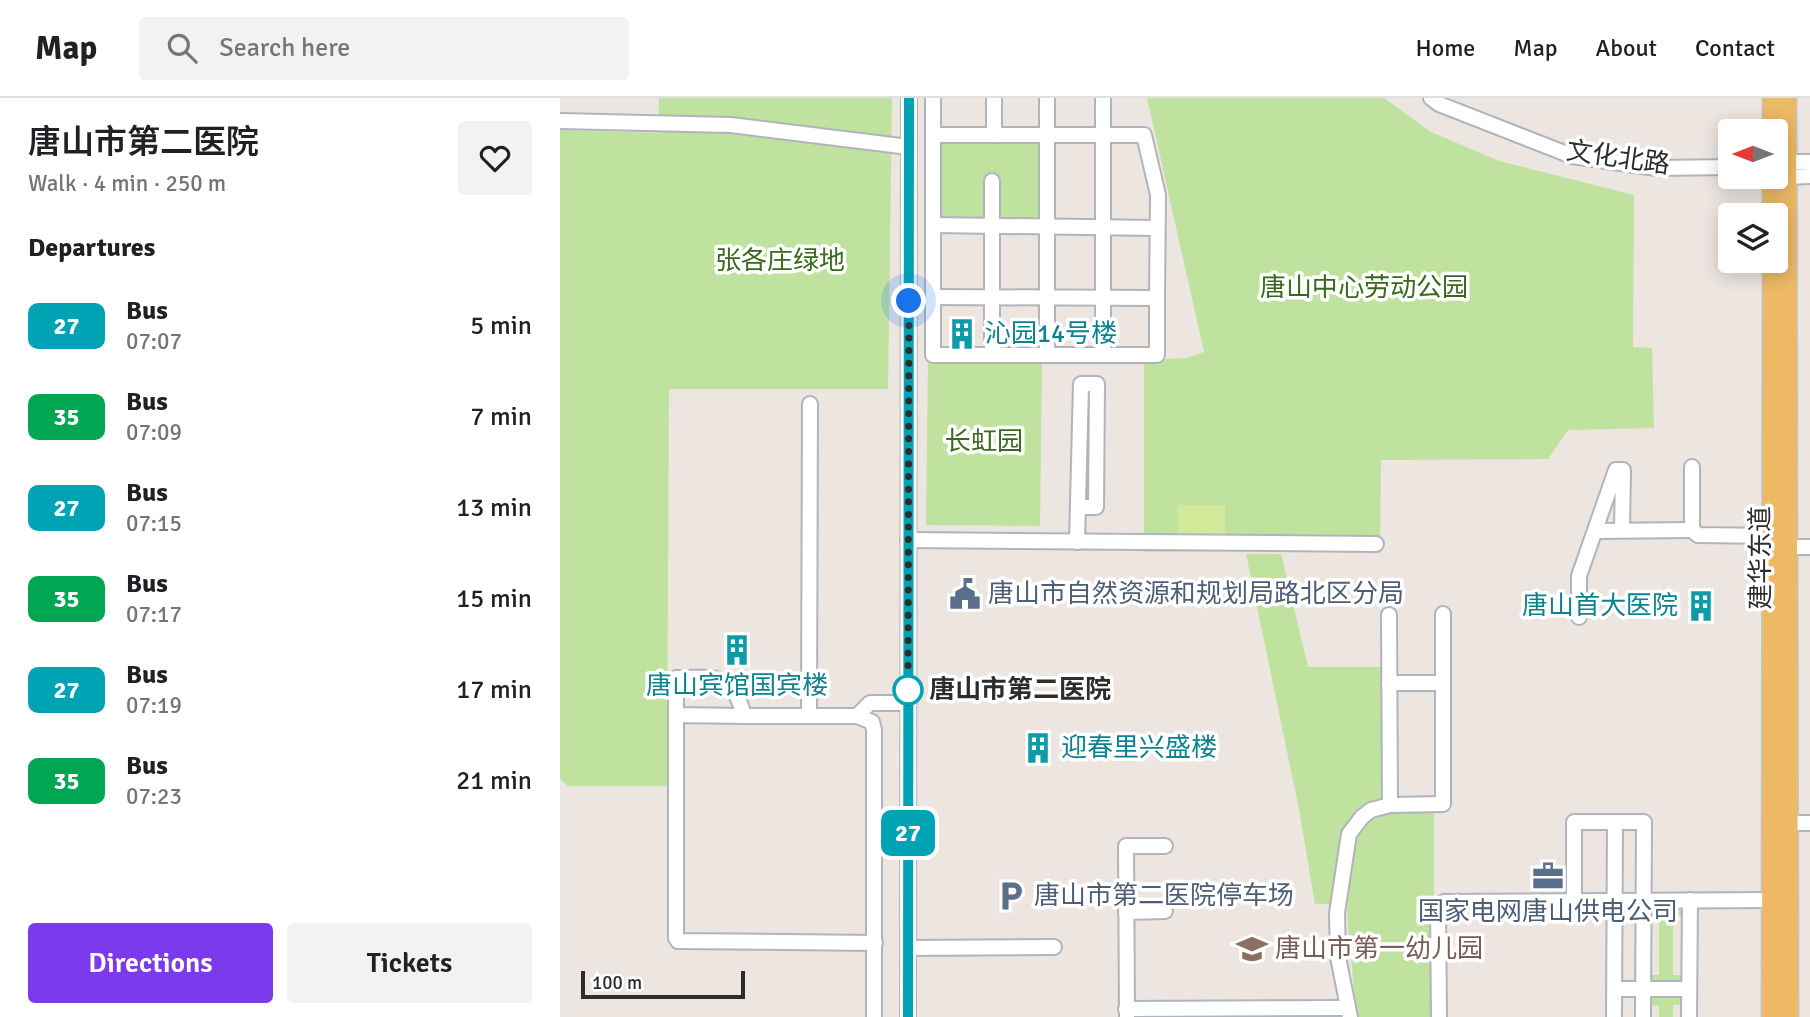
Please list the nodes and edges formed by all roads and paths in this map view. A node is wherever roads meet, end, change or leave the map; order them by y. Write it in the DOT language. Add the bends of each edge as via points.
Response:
graph roads {
  1 [pos="909,98"];
  2 [pos="933,98"];
  3 [pos="994,98"];
  4 [pos="1047,98"];
  5 [pos="1103,98"];
  6 [pos="1431,98"];
  7 [pos="1772,98"];
  8 [pos="1787,98"];
  9 [pos="1772,119"];
  10 [pos="1785,119"];
  11 [pos="560,121"];
  12 [pos="933,135"];
  13 [pos="994,135"];
  14 [pos="1047,135"];
  15 [pos="1103,135"];
  16 [pos="909,146"];
  17 [pos="1810,162"];
  18 [pos="909,167"];
  19 [pos="1718,167"];
  20 [pos="933,168"];
  21 [pos="1788,168"];
  22 [pos="1788,172"];
  23 [pos="1810,176"];
  24 [pos="992,181"];
  25 [pos="1780,189"];
  26 [pos="933,225"];
  27 [pos="992,226"];
  28 [pos="1046,227"];
  29 [pos="1103,227"];
  30 [pos="1156,228"];
  31 [pos="1772,273"];
  32 [pos="933,297"];
  33 [pos="992,297"];
  34 [pos="1103,298"];
  35 [pos="1157,298"];
  36 [pos="1046,299"];
  37 [pos="992,355"];
  38 [pos="1047,355"];
  39 [pos="1103,355"];
  40 [pos="810,404"];
  41 [pos="1692,467"];
  42 [pos="1079,507"];
  43 [pos="1622,530"];
  44 [pos="1692,530"];
  45 [pos="1595,531"];
  46 [pos="908,540"];
  47 [pos="1077,542"];
  48 [pos="1780,542"];
  49 [pos="1376,544"];
  50 [pos="1810,547"];
  51 [pos="1443,614"];
  52 [pos="1389,615"];
  53 [pos="1579,617"];
  54 [pos="1389,683"];
  55 [pos="1443,683"];
  56 [pos="908,703"];
  57 [pos="676,715"];
  58 [pos="809,715"];
  59 [pos="744,716"];
  60 [pos="857,716"];
  61 [pos="1390,805"];
  62 [pos="1615,822"];
  63 [pos="1789,823"];
  64 [pos="1810,823"];
  65 [pos="1165,846"];
  66 [pos="1690,900"];
  67 [pos="1771,900"];
  68 [pos="1574,901"];
  69 [pos="1165,911"];
  70 [pos="1126,912"];
  71 [pos="875,943"];
  72 [pos="1054,947"];
  73 [pos="908,948"];
  74 [pos="1615,989"];
  75 [pos="1689,989"];
  76 [pos="1780,1011"];
  77 [pos="1348,1012"];
  78 [pos="1126,1013"];
  79 [pos="1181,1013"];
  80 [pos="1239,1013"];
  81 [pos="1299,1013"];
  82 [pos="874,1017"];
  83 [pos="908,1017"];
  84 [pos="1439,1017"];
  85 [pos="1614,1017"];
  86 [pos="1643,1017"];
  87 [pos="1689,1017"];
  1 -- 16 [label="street"];
  2 -- 12 [label="street"];
  3 -- 13 [label="street"];
  4 -- 14 [label="street"];
  5 -- 15 [label="street"];
  6 -- 19 [label="street, 文化北路" via="1572,156 1656,168"];
  7 -- 9 [label="main road"];
  8 -- 10 [label="main road, 建华东道"];
  11 -- 16 [label="street" via="731,125"];
  12 -- 13 [label="street"];
  12 -- 20 [label="street"];
  13 -- 14 [label="street"];
  14 -- 15 [label="street"];
  14 -- 28 [label="street"];
  15 -- 29 [label="street"];
  15 -- 30 [label="street" via="1144,135 1158,195"];
  16 -- 18 [label="street"];
  17 -- 21 [label="street"];
  18 -- 20 [label="street"];
  18 -- 46 [label="street"];
  20 -- 26 [label="street"];
  22 -- 23 [label="street"];
  24 -- 27 [label="street"];
  25 -- 48 [label="main road, 建华东道"];
  26 -- 27 [label="street"];
  26 -- 32 [label="street"];
  27 -- 28 [label="street"];
  27 -- 33 [label="street"];
  28 -- 29 [label="street"];
  28 -- 36 [label="street"];
  29 -- 30 [label="street"];
  29 -- 34 [label="street"];
  30 -- 35 [label="street"];
  31 -- 48 [label="main road, 建华东道"];
  32 -- 33 [label="street"];
  32 -- 37 [label="street" via="933,355"];
  33 -- 36 [label="street"];
  33 -- 37 [label="street"];
  34 -- 35 [label="street"];
  34 -- 36 [label="street"];
  34 -- 39 [label="street"];
  35 -- 39 [label="street" via="1157,355"];
  36 -- 38 [label="street"];
  37 -- 38 [label="street"];
  38 -- 39 [label="street"];
  40 -- 58 [label="street"];
  41 -- 44 [label="street"];
  42 -- 42 [label="street" via="1080,384 1097,384 1096,507"];
  42 -- 47 [label="street"];
  43 -- 44 [label="street"];
  43 -- 45 [label="street"];
  43 -- 45 [label="street" via="1623,470 1616,470"];
  44 -- 48 [label="street" via="1698,535"];
  45 -- 53 [label="street" via="1579,576"];
  46 -- 47 [label="street"];
  46 -- 56 [label="street"];
  47 -- 49 [label="street"];
  48 -- 50 [label="street"];
  48 -- 63 [label="main road, 建华东道"];
  48 -- 67 [label="main road, 建华东道"];
  51 -- 55 [label="street"];
  52 -- 54 [label="street"];
  54 -- 55 [label="street"];
  54 -- 61 [label="street"];
  55 -- 61 [label="street" via="1443,804"];
  56 -- 60 [label="street" via="870,703"];
  56 -- 73 [label="street"];
  57 -- 59 [label="street"];
  57 -- 59 [label="street" via="677,678 718,678 732,686"];
  57 -- 71 [label="street" via="678,941"];
  58 -- 59 [label="street"];
  58 -- 60 [label="street"];
  60 -- 71 [label="street" via="872,722 874,730"];
  61 -- 77 [label="street" via="1371,810 1349,834 1337,913 1338,957"];
  62 -- 68 [label="street" via="1574,822"];
  62 -- 74 [label="street"];
  62 -- 86 [label="street" via="1644,822"];
  63 -- 64 [label="street"];
  63 -- 76 [label="main road, 建华东道"];
  65 -- 70 [label="street" via="1126,846"];
  66 -- 67 [label="street"];
  66 -- 68 [label="street"];
  66 -- 75 [label="street"];
  67 -- 76 [label="main road, 建华东道"];
  68 -- 84 [label="street" via="1444,902 1438,907"];
  69 -- 70 [label="street"];
  70 -- 78 [label="street"];
  71 -- 82 [label="street"];
  72 -- 73 [label="street"];
  73 -- 83 [label="street"];
  74 -- 75 [label="street"];
  74 -- 85 [label="street"];
  75 -- 87 [label="street"];
  77 -- 81 [label="street"];
  78 -- 79 [label="street"];
  79 -- 80 [label="street"];
  80 -- 81 [label="street"];
}
